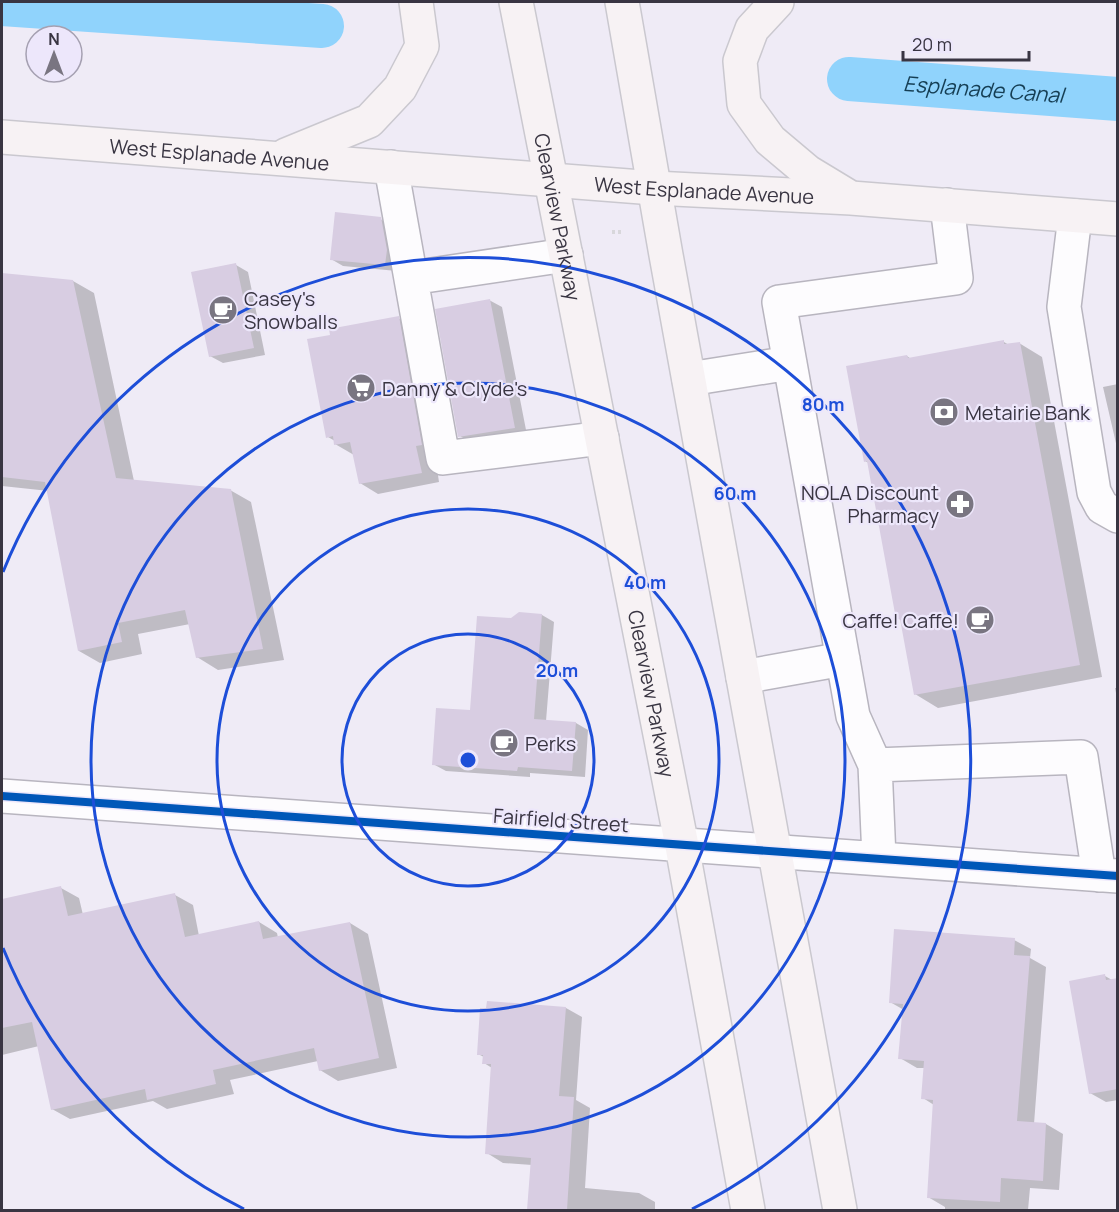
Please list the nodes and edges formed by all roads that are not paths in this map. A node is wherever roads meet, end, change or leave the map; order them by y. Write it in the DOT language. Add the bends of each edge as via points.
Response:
graph roads {
  1 [pos="416,2"];
  2 [pos="516,2"];
  3 [pos="622,2"];
  4 [pos="777,2"];
  5 [pos="2,137"];
  6 [pos="279,158"];
  7 [pos="391,167"];
  8 [pos="552,180"];
  9 [pos="654,188"];
  10 [pos="851,198"];
  11 [pos="948,205"];
  12 [pos="1075,216"];
  13 [pos="1118,219"];
  14 [pos="566,255"];
  15 [pos="411,278"];
  16 [pos="790,363"];
  17 [pos="689,379"];
  18 [pos="602,438"];
  19 [pos="1118,516"];
  20 [pos="843,659"];
  21 [pos="743,677"];
  22 [pos="875,765"];
  23 [pos="2,795"];
  24 [pos="681,846"];
  25 [pos="774,851"];
  26 [pos="879,858"];
  27 [pos="1108,876"];
  28 [pos="748,1210"];
  29 [pos="840,1210"];
  1 -- 6 [label="main road" via="422,46 400,88 369,121"];
  2 -- 8 [label="main road, Clearview Parkway"];
  3 -- 9 [label="main road"];
  4 -- 10 [label="main road" via="752,29 740,61 744,104 770,141 808,172"];
  5 -- 6 [label="main road, West Esplanade Avenue"];
  6 -- 7 [label="main road, West Esplanade Avenue"];
  7 -- 8 [label="main road, West Esplanade Avenue"];
  7 -- 15 [label="street"];
  8 -- 9 [label="main road, West Esplanade Avenue"];
  8 -- 14 [label="main road, Clearview Parkway"];
  9 -- 10 [label="main road, West Esplanade Avenue"];
  9 -- 17 [label="main road"];
  10 -- 11 [label="main road, West Esplanade Avenue"];
  11 -- 12 [label="main road, West Esplanade Avenue"];
  11 -- 16 [label="street" via="956,278 779,302"];
  12 -- 13 [label="main road, West Esplanade Avenue"];
  12 -- 19 [label="street" via="1064,307 1094,492 1102,507"];
  14 -- 15 [label="street"];
  14 -- 18 [label="main road, Clearview Parkway"];
  15 -- 18 [label="street" via="443,458"];
  16 -- 17 [label="street"];
  16 -- 20 [label="street"];
  17 -- 21 [label="main road"];
  18 -- 24 [label="main road, Clearview Parkway"];
  20 -- 21 [label="street"];
  20 -- 22 [label="street" via="853,716"];
  21 -- 25 [label="main road"];
  22 -- 26 [label="street"];
  22 -- 27 [label="street" via="1081,757"];
  23 -- 24 [label="street, Fairfield Street"];
  24 -- 25 [label="street, Fairfield Street"];
  24 -- 28 [label="main road, Clearview Parkway"];
  25 -- 26 [label="street, Fairfield Street"];
  25 -- 29 [label="main road"];
  26 -- 27 [label="street, Fairfield Street"];
}
